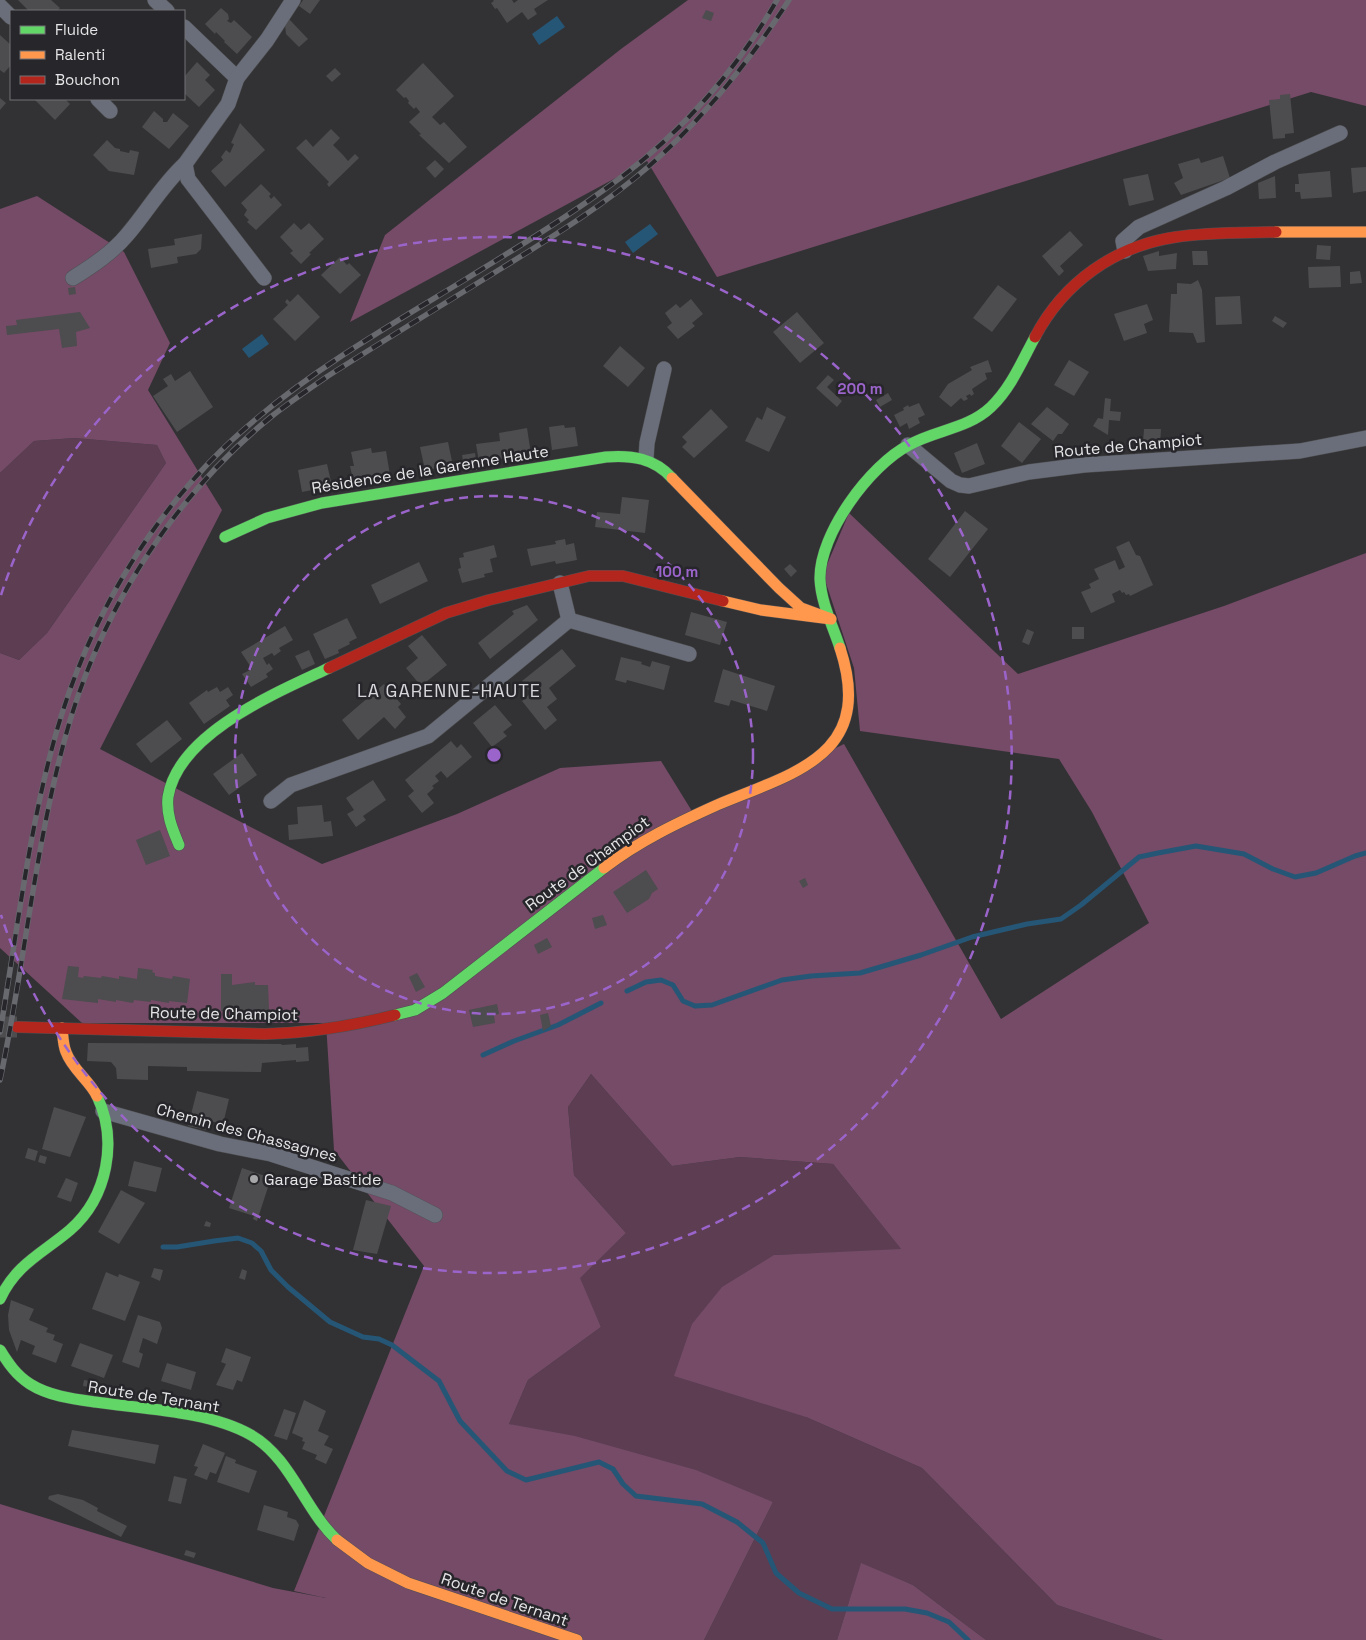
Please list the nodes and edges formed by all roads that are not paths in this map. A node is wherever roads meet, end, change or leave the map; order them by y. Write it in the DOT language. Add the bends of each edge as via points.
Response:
graph roads {
  1 [pos="155,0"];
  2 [pos="294,0"];
  3 [pos="0,6"];
  4 [pos="166,10"];
  5 [pos="10,16"];
  6 [pos="185,28"];
  7 [pos="237,78"];
  8 [pos="99,100"];
  9 [pos="110,110"];
  10 [pos="1340,133"];
  11 [pos="185,164"];
  12 [pos="1366,232"];
  13 [pos="1125,251"];
  14 [pos="73,278"];
  15 [pos="264,278"];
  16 [pos="664,369"];
  17 [pos="1366,438"];
  18 [pos="908,445"];
  19 [pos="646,458"];
  20 [pos="225,537"];
  21 [pos="560,583"];
  22 [pos="831,619"];
  23 [pos="569,620"];
  24 [pos="689,654"];
  25 [pos="271,801"];
  26 [pos="179,845"];
  27 [pos="18,1027"];
  28 [pos="62,1028"];
  29 [pos="103,1111"];
  30 [pos="435,1215"];
  31 [pos="0,1299"];
  32 [pos="0,1350"];
  33 [pos="577,1640"];
  1 -- 4 [label="street"];
  2 -- 7 [label="street"];
  3 -- 5 [label="street"];
  6 -- 7 [label="street"];
  7 -- 11 [label="street" via="228,104"];
  8 -- 9 [label="street"];
  10 -- 13 [label="street" via="1139,227 1123,241"];
  11 -- 14 [label="street" via="171,177 126,236 101,260"];
  11 -- 15 [label="street" via="188,179"];
  12 -- 13 [label="street, Route de Champiot" via="1309,230 1175,237"];
  13 -- 18 [label="street, Route de Champiot" via="1099,265 1072,286 1055,305 1012,379 991,408 958,427"];
  16 -- 19 [label="street"];
  17 -- 18 [label="street, Route de Champiot" via="1300,452 1084,465 1029,472 969,486 951,481"];
  18 -- 22 [label="street, Route de Champiot" via="890,457 860,488 828,542 820,582"];
  19 -- 20 [label="street, Résidence de la Garenne Haute" via="606,457 322,503 268,518"];
  19 -- 22 [label="street, Résidence de la Garenne Haute" via="683,486 801,608"];
  21 -- 22 [label="street" via="589,576 623,576 761,610"];
  21 -- 23 [label="street"];
  21 -- 26 [label="street" via="446,613 295,683 248,709 202,741 178,768 168,800 169,819"];
  22 -- 28 [label="street, Route de Champiot" via="846,663 850,691 844,723 826,752 785,777 674,824 638,844 423,1006 356,1025 300,1033"];
  23 -- 24 [label="street"];
  23 -- 25 [label="street" via="428,736 291,785"];
  27 -- 28 [label="street, Route de Champiot"];
  28 -- 29 [label="street" via="67,1055 94,1089"];
  29 -- 30 [label="street, Chemin des Chassagnes" via="220,1144 271,1154 392,1193"];
  29 -- 31 [label="street" via="108,1144 107,1164 92,1206 69,1231 22,1265"];
  32 -- 33 [label="street, Route de Ternant" via="22,1378 60,1397 191,1416 241,1429 264,1442 333,1536 362,1560 408,1583"];
}
